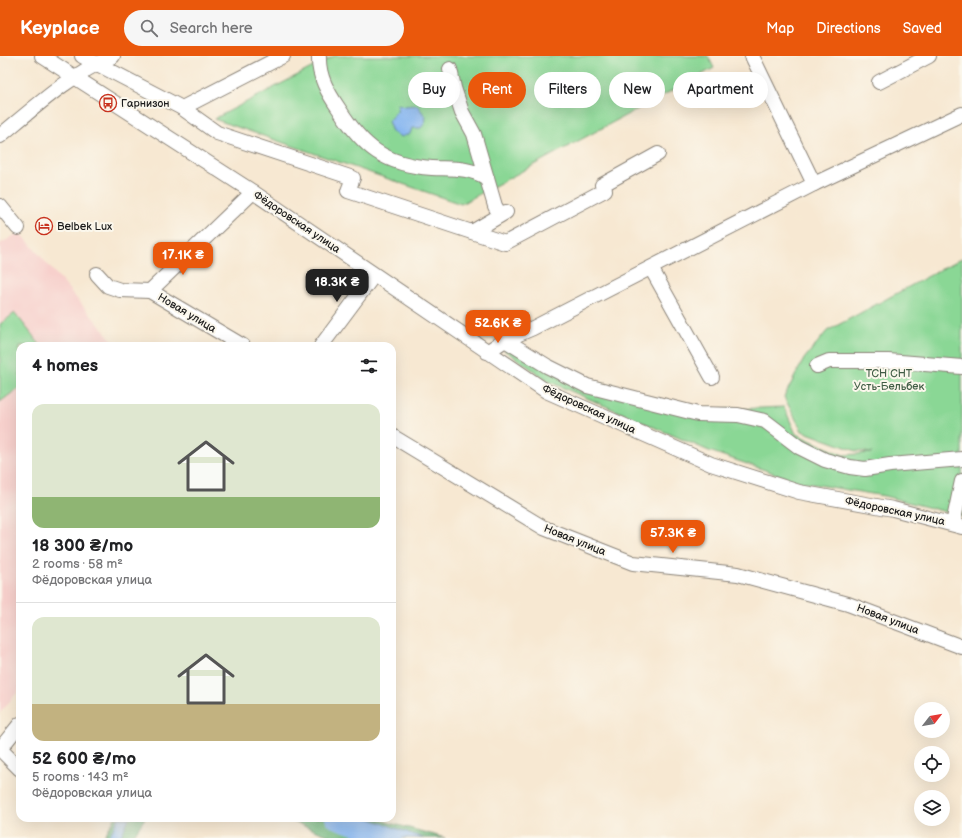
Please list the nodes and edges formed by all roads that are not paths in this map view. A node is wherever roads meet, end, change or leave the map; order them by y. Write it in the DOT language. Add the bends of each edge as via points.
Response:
graph roads {
  1 [pos="42,56"];
  2 [pos="82,56"];
  3 [pos="113,56"];
  4 [pos="283,56"];
  5 [pos="319,56"];
  6 [pos="752,56"];
  7 [pos="929,56"];
  8 [pos="95,64"];
  9 [pos="450,69"];
  10 [pos="75,78"];
  11 [pos="879,82"];
  12 [pos="182,108"];
  13 [pos="962,114"];
  14 [pos="0,136"];
  15 [pos="658,154"];
  16 [pos="487,178"];
  17 [pos="814,184"];
  18 [pos="253,192"];
  19 [pos="0,206"];
  20 [pos="18,228"];
  21 [pos="472,232"];
  22 [pos="650,268"];
  23 [pos="97,274"];
  24 [pos="374,275"];
  25 [pos="150,291"];
  26 [pos="505,340"];
  27 [pos="236,342"];
  28 [pos="324,342"];
  29 [pos="487,352"];
  30 [pos="817,366"];
  31 [pos="962,367"];
  32 [pos="712,377"];
  33 [pos="396,438"];
  34 [pos="962,459"];
  35 [pos="962,481"];
  36 [pos="958,525"];
  37 [pos="962,647"];
  38 [pos="16,729"];
  39 [pos="0,749"];
  40 [pos="16,765"];
  1 -- 10 [label="street, Фёдоровская улица"];
  2 -- 8 [label="street"];
  3 -- 8 [label="street"];
  4 -- 12 [label="street"];
  5 -- 16 [label="street" via="320,75 331,97 354,133 372,150 410,166 469,170"];
  6 -- 17 [label="street"];
  7 -- 11 [label="street"];
  8 -- 10 [label="street"];
  8 -- 12 [label="street"];
  9 -- 16 [label="street" via="462,112 474,134"];
  10 -- 14 [label="street" via="47,96"];
  10 -- 18 [label="street, Фёдоровская улица"];
  12 -- 21 [label="street" via="217,133 352,178 348,191"];
  13 -- 17 [label="street"];
  15 -- 21 [label="street" via="602,185 605,190 505,243"];
  16 -- 21 [label="street" via="503,213"];
  17 -- 22 [label="street"];
  18 -- 24 [label="street, Фёдоровская улица"];
  18 -- 25 [label="street, Новая улица"];
  19 -- 20 [label="street"];
  22 -- 26 [label="street"];
  22 -- 32 [label="street"];
  23 -- 25 [label="street" via="108,286 120,290"];
  24 -- 28 [label="street"];
  24 -- 29 [label="street, Фёдоровская улица"];
  25 -- 27 [label="street, Новая улица"];
  26 -- 29 [label="street"];
  26 -- 34 [label="street" via="547,366 587,386 698,414 738,415 765,421 799,447 825,460 850,467 865,469"];
  29 -- 36 [label="street, Фёдоровская улица" via="546,391 711,464 799,492 892,509"];
  30 -- 31 [label="street" via="829,361 888,361"];
  33 -- 37 [label="street, Новая улица" via="544,528 633,563 738,574 848,604"];
  35 -- 36 [label="street"];
  38 -- 39 [label="street"];
  39 -- 40 [label="street"];
}
